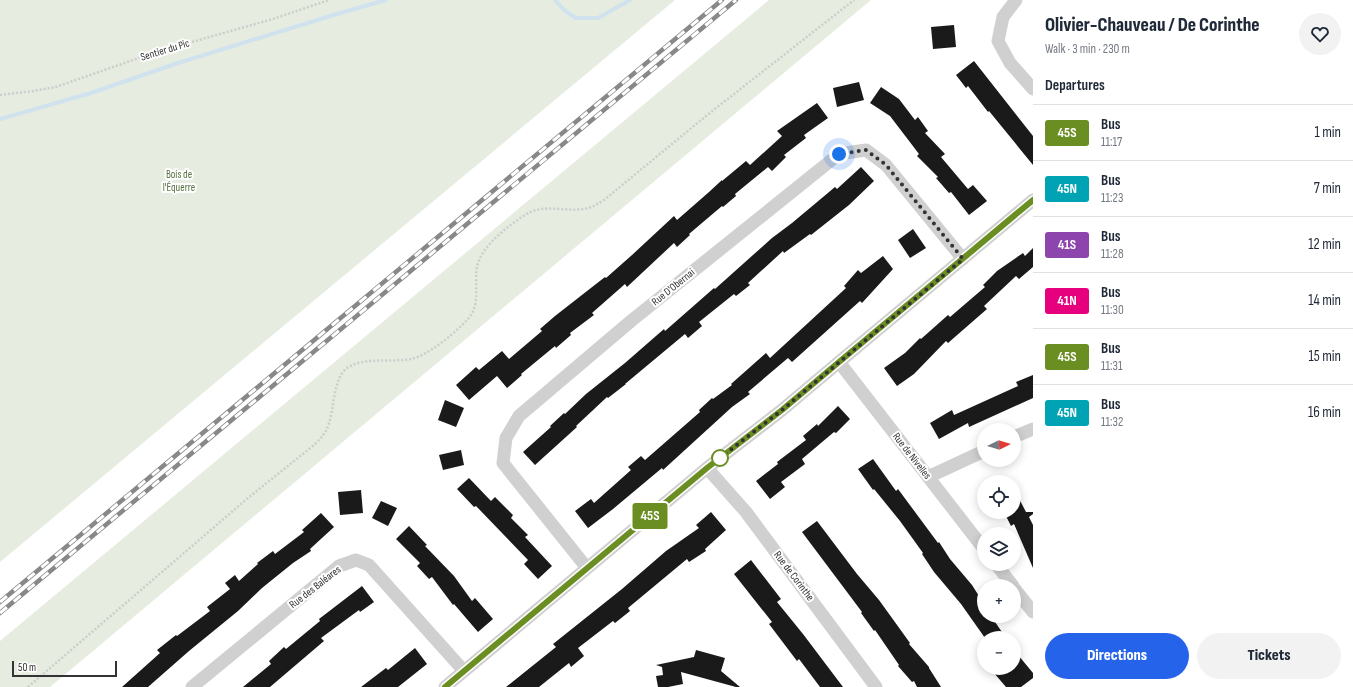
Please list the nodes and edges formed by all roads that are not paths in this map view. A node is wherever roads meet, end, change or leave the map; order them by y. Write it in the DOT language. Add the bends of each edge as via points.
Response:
graph roads {
  1 [pos="1016,0"];
  2 [pos="1033,89"];
  3 [pos="1033,200"];
  4 [pos="963,259"];
  5 [pos="839,362"];
  6 [pos="1033,429"];
  7 [pos="1021,434"];
  8 [pos="977,454"];
  9 [pos="707,468"];
  10 [pos="928,477"];
  11 [pos="977,540"];
  12 [pos="587,568"];
  13 [pos="1021,597"];
  14 [pos="1033,612"];
  15 [pos="464,671"];
  16 [pos="192,687"];
  17 [pos="445,687"];
  18 [pos="876,687"];
  1 -- 2 [label="street" via="1002,17 998,41 1010,63"];
  3 -- 4 [label="street"];
  4 -- 5 [label="street"];
  4 -- 12 [label="street, Rue D'Obernai" via="886,165 866,150 839,154 631,321 519,416 506,438 503,463"];
  5 -- 9 [label="street"];
  5 -- 10 [label="street, Rue de Nivelles"];
  6 -- 7 [label="street"];
  8 -- 10 [label="street"];
  9 -- 12 [label="street"];
  9 -- 18 [label="street, Rue de Corinthe" via="746,512"];
  10 -- 11 [label="street, Rue de Nivelles"];
  12 -- 15 [label="street"];
  13 -- 14 [label="street"];
  15 -- 16 [label="street, Rue des Baléares" via="369,565 356,560 339,566"];
  15 -- 17 [label="street"];
}
